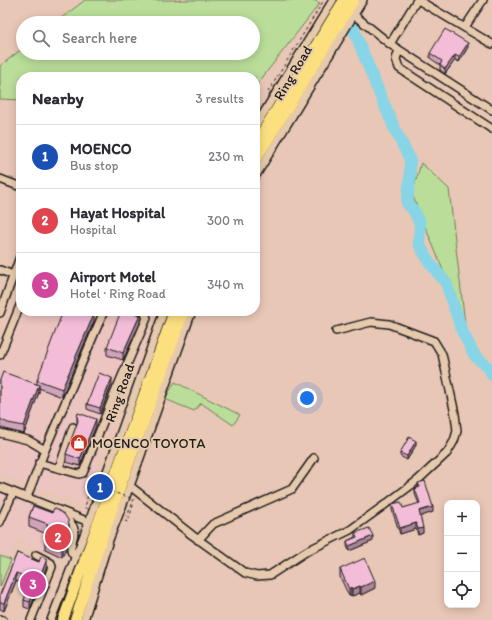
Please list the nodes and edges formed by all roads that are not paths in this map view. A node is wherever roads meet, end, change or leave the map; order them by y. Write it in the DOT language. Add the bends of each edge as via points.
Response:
graph roads {
  1 [pos="363,0"];
  2 [pos="418,0"];
  3 [pos="483,0"];
  4 [pos="346,8"];
  5 [pos="465,27"];
  6 [pos="390,44"];
  7 [pos="492,44"];
  8 [pos="399,50"];
  9 [pos="492,110"];
  10 [pos="260,120"];
  11 [pos="492,129"];
  12 [pos="260,137"];
  13 [pos="260,153"];
  14 [pos="260,169"];
  15 [pos="0,179"];
  16 [pos="16,185"];
  17 [pos="16,267"];
  18 [pos="0,270"];
  19 [pos="13,275"];
  20 [pos="2,299"];
  21 [pos="0,313"];
  22 [pos="16,315"];
  23 [pos="102,316"];
  24 [pos="146,316"];
  25 [pos="162,316"];
  26 [pos="172,316"];
  27 [pos="182,316"];
  28 [pos="190,316"];
  29 [pos="336,331"];
  30 [pos="0,355"];
  31 [pos="73,427"];
  32 [pos="0,433"];
  33 [pos="45,450"];
  34 [pos="314,458"];
  35 [pos="40,463"];
  36 [pos="59,468"];
  37 [pos="130,486"];
  38 [pos="0,488"];
  39 [pos="13,492"];
  40 [pos="27,497"];
  41 [pos="64,512"];
  42 [pos="0,522"];
  43 [pos="89,522"];
  44 [pos="198,540"];
  45 [pos="36,555"];
  46 [pos="76,557"];
  47 [pos="31,620"];
  48 [pos="51,620"];
  49 [pos="63,620"];
  50 [pos="75,620"];
  51 [pos="84,620"];
  1 -- 4 [label="street"];
  2 -- 5 [label="street"];
  2 -- 6 [label="street"];
  3 -- 5 [label="street"];
  4 -- 6 [label="street"];
  4 -- 10 [label="street, Ring Road"];
  4 -- 12 [label="highway, Ring Road"];
  4 -- 13 [label="highway, Ring Road"];
  4 -- 14 [label="street, Ring Road" via="341,36"];
  5 -- 7 [label="street"];
  6 -- 8 [label="street"];
  8 -- 9 [label="street"];
  8 -- 11 [label="street" via="396,59 399,68"];
  15 -- 16 [label="street"];
  17 -- 19 [label="street"];
  18 -- 19 [label="street"];
  19 -- 20 [label="street"];
  20 -- 21 [label="street"];
  22 -- 30 [label="street"];
  23 -- 33 [label="street"];
  24 -- 36 [label="street" via="83,473"];
  25 -- 43 [label="street, Ring Road"];
  26 -- 49 [label="highway, Ring Road"];
  27 -- 50 [label="highway"];
  28 -- 37 [label="street"];
  29 -- 44 [label="street" via="371,322 389,324 434,341 442,354 457,431 447,453 418,480 350,530 307,551 270,575 257,576 245,572"];
  31 -- 36 [label="street"];
  32 -- 33 [label="street" via="28,440"];
  33 -- 35 [label="street"];
  34 -- 44 [label="street" via="292,489 213,524"];
  35 -- 36 [label="street"];
  35 -- 40 [label="street"];
  37 -- 44 [label="street"];
  37 -- 51 [label="street" via="109,540"];
  38 -- 39 [label="street"];
  39 -- 40 [label="street"];
  39 -- 42 [label="street"];
  40 -- 41 [label="street"];
  41 -- 43 [label="street"];
  41 -- 46 [label="street" via="63,516 73,526 70,549"];
  43 -- 46 [label="street, Ring Road"];
  45 -- 47 [label="street" via="52,563 52,567"];
  46 -- 48 [label="street, Ring Road"];
}
